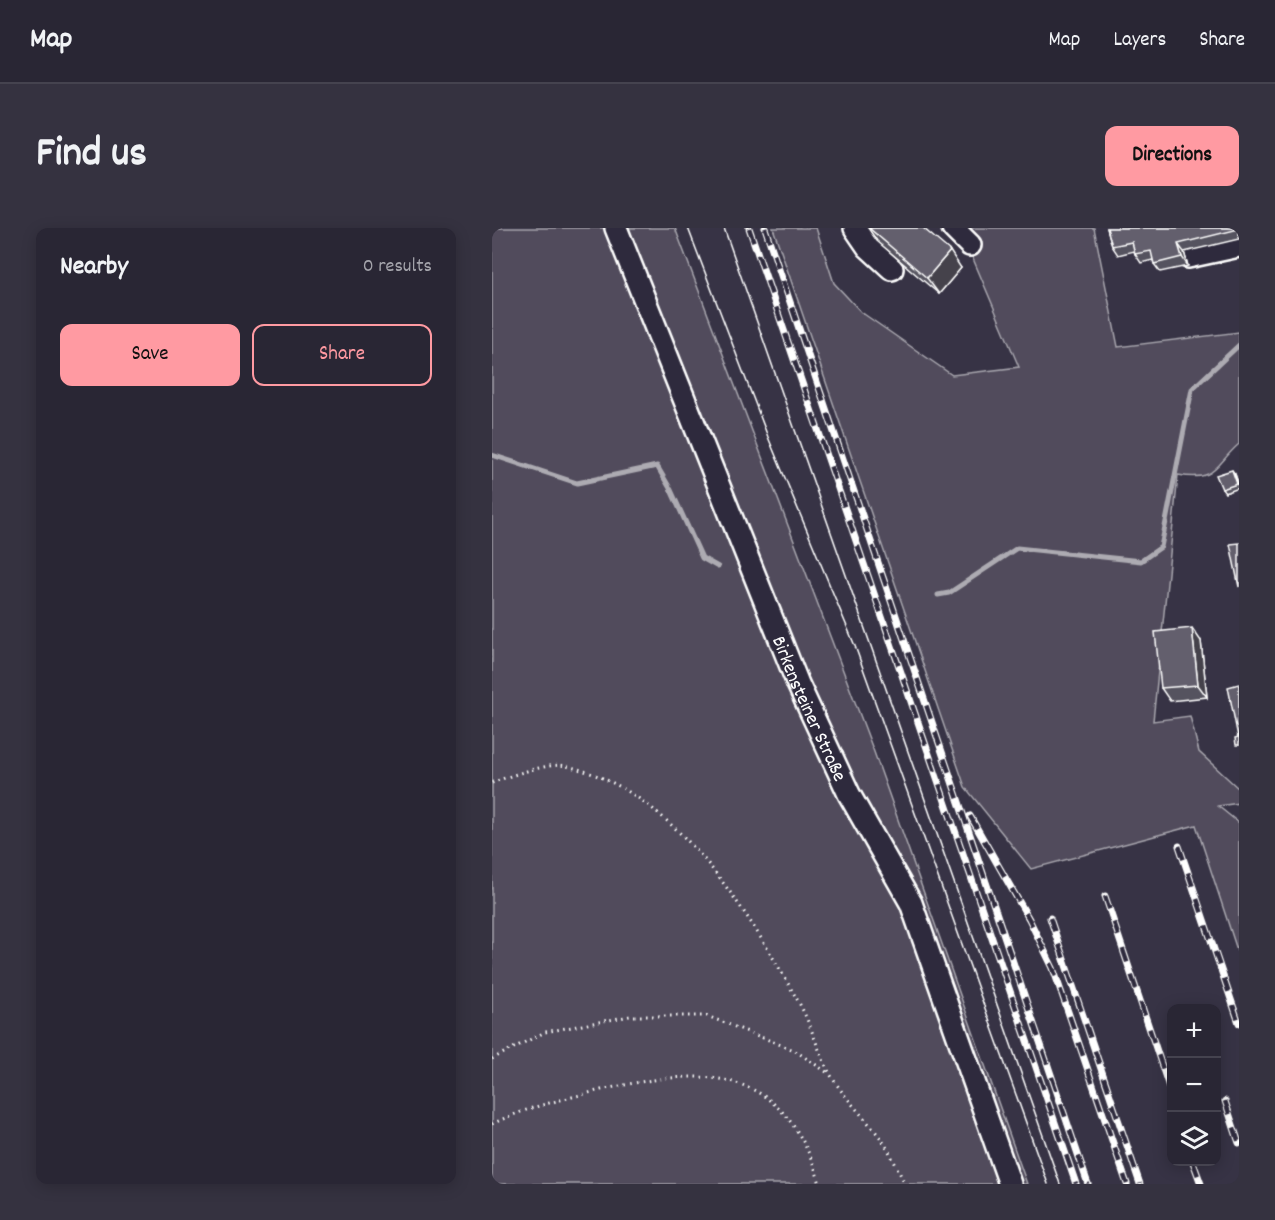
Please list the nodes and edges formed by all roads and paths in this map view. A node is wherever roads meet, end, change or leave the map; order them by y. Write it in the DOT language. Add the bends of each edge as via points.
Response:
graph roads {
  1 [pos="616,228"];
  2 [pos="855,228"];
  3 [pos="953,228"];
  4 [pos="970,245"];
  5 [pos="1239,246"];
  6 [pos="1188,257"];
  7 [pos="892,269"];
  8 [pos="492,783"];
  9 [pos="492,1059"];
  10 [pos="830,1074"];
  11 [pos="492,1124"];
  12 [pos="820,1184"];
  13 [pos="905,1184"];
  14 [pos="1011,1184"];
  1 -- 14 [label="street, Birkensteiner Straße" via="798,684 849,794 911,903"];
  2 -- 7 [label="street" via="868,247"];
  3 -- 4 [label="street"];
  5 -- 6 [label="street"];
  8 -- 10 [label="path" via="512,774 564,765 617,785 654,807 707,863 760,938 799,1003"];
  9 -- 10 [label="path" via="545,1032 630,1016 707,1016 794,1050"];
  10 -- 13 [label="path" via="883,1142"];
  11 -- 12 [label="path" via="519,1111 670,1076 732,1081 760,1091 782,1109 803,1142"];
}
